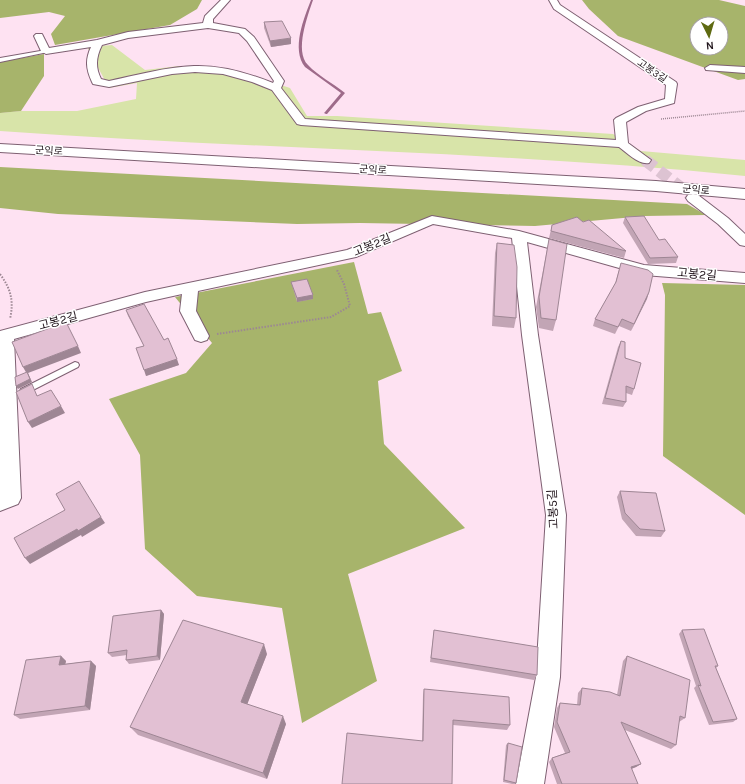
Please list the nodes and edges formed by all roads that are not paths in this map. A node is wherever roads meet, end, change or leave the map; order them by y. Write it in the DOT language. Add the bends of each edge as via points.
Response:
graph roads {
  1 [pos="226,0"];
  2 [pos="553,0"];
  3 [pos="208,25"];
  4 [pos="39,36"];
  5 [pos="98,43"];
  6 [pos="46,51"];
  7 [pos="0,60"];
  8 [pos="710,68"];
  9 [pos="745,70"];
  10 [pos="276,88"];
  11 [pos="0,138"];
  12 [pos="622,144"];
  13 [pos="0,148"];
  14 [pos="645,160"];
  15 [pos="745,183"];
  16 [pos="745,194"];
  17 [pos="693,198"];
  18 [pos="519,235"];
  19 [pos="745,242"];
  20 [pos="745,278"];
  21 [pos="190,288"];
  22 [pos="2,336"];
  23 [pos="201,336"];
  24 [pos="75,365"];
  25 [pos="7,400"];
  26 [pos="0,502"];
  27 [pos="530,784"];
  1 -- 3 [label="street" via="208,18"];
  2 -- 12 [label="street, 고봉3길" via="557,7 672,84 670,101 642,109 620,120"];
  3 -- 5 [label="street" via="128,35"];
  3 -- 10 [label="street" via="242,31 251,39 279,81"];
  4 -- 6 [label="street"];
  5 -- 6 [label="street"];
  5 -- 10 [label="street" via="92,54 91,70 97,82 109,84 195,69 223,71"];
  6 -- 7 [label="lane"];
  8 -- 9 [label="street"];
  10 -- 12 [label="street" via="302,122"];
  11 -- 15 [label="highway, 군익로"];
  12 -- 14 [label="street"];
  13 -- 16 [label="highway, 군익로" via="656,186"];
  17 -- 19 [label="street"];
  18 -- 20 [label="street, 고봉2길" via="644,270"];
  18 -- 21 [label="street, 고봉2길" via="432,220 351,254"];
  18 -- 27 [label="street, 고봉5길" via="530,334 556,515 548,677"];
  21 -- 22 [label="street, 고봉2길" via="146,297"];
  21 -- 23 [label="street" via="188,311"];
  22 -- 25 [label="street"];
  24 -- 25 [label="lane"];
  25 -- 26 [label="street" via="12,498"];
}
